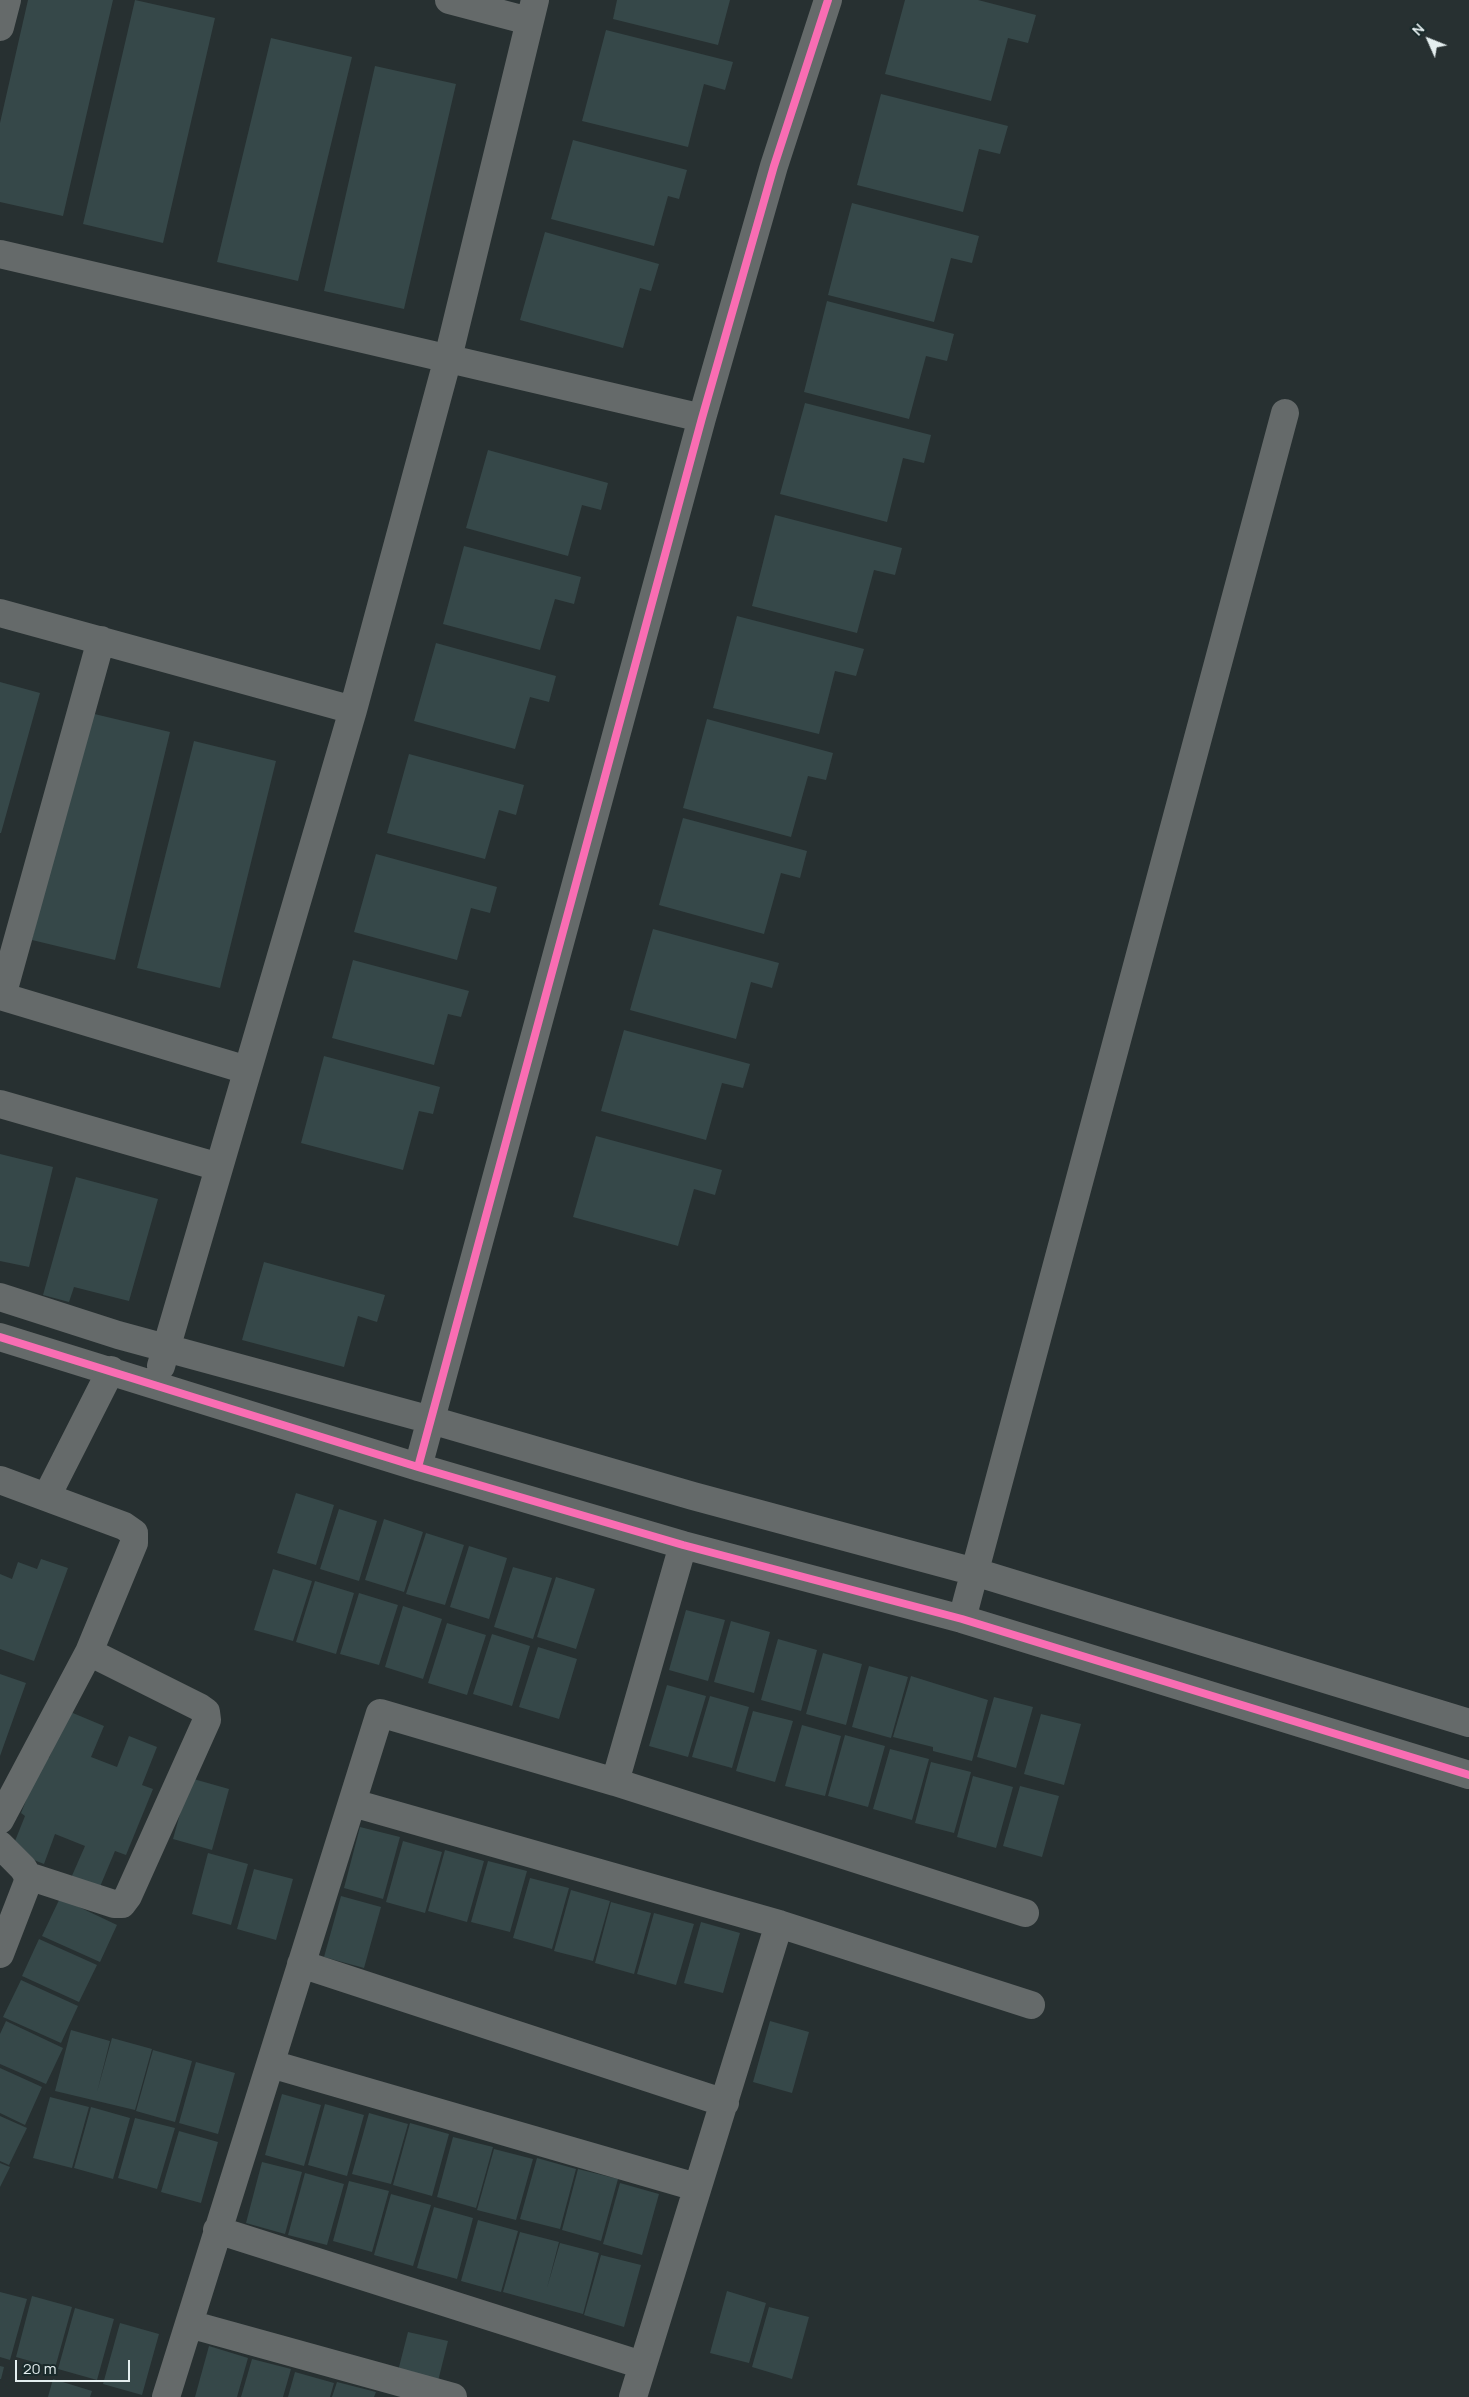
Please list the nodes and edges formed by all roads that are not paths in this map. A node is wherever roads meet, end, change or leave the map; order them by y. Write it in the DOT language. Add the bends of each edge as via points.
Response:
graph roads {
  1 [pos="7,0"];
  2 [pos="449,0"];
  3 [pos="828,0"];
  4 [pos="532,10"];
  5 [pos="0,27"];
  6 [pos="0,254"];
  7 [pos="448,358"];
  8 [pos="1285,413"];
  9 [pos="702,418"];
  10 [pos="0,613"];
  11 [pos="101,640"];
  12 [pos="353,710"];
  13 [pos="1,996"];
  14 [pos="247,1070"];
  15 [pos="0,1104"];
  16 [pos="219,1167"];
  17 [pos="0,1298"];
  18 [pos="0,1337"];
  19 [pos="167,1348"];
  20 [pos="111,1370"];
  21 [pos="156,1384"];
  22 [pos="431,1420"];
  23 [pos="418,1467"];
  24 [pos="0,1480"];
  25 [pos="47,1496"];
  26 [pos="683,1545"];
  27 [pos="975,1572"];
  28 [pos="962,1620"];
  29 [pos="89,1652"];
  30 [pos="1469,1723"];
  31 [pos="1469,1775"];
  32 [pos="615,1782"];
  33 [pos="353,1802"];
  34 [pos="0,1820"];
  35 [pos="0,1845"];
  36 [pos="28,1876"];
  37 [pos="1025,1912"];
  38 [pos="779,1924"];
  39 [pos="0,1954"];
  40 [pos="300,1964"];
  41 [pos="1031,2004"];
  42 [pos="271,2064"];
  43 [pos="725,2103"];
  44 [pos="696,2187"];
  45 [pos="217,2230"];
  46 [pos="189,2324"];
  47 [pos="642,2364"];
  48 [pos="166,2397"];
  49 [pos="453,2397"];
  50 [pos="633,2397"];
  1 -- 5 [label="street"];
  2 -- 4 [label="street"];
  3 -- 9 [label="street" via="774,166"];
  4 -- 7 [label="street"];
  6 -- 7 [label="street"];
  7 -- 9 [label="street"];
  7 -- 12 [label="street"];
  8 -- 27 [label="street"];
  9 -- 22 [label="street"];
  10 -- 11 [label="street"];
  11 -- 12 [label="street"];
  11 -- 13 [label="street"];
  12 -- 14 [label="street"];
  13 -- 14 [label="street"];
  14 -- 16 [label="street"];
  15 -- 16 [label="street"];
  16 -- 19 [label="street"];
  17 -- 19 [label="street"];
  18 -- 20 [label="street"];
  19 -- 21 [label="street"];
  19 -- 22 [label="street"];
  20 -- 21 [label="street"];
  20 -- 25 [label="street"];
  21 -- 23 [label="street"];
  22 -- 23 [label="street"];
  22 -- 27 [label="street" via="693,1496"];
  23 -- 26 [label="street"];
  24 -- 25 [label="street"];
  25 -- 29 [label="street" via="124,1526 134,1533 134,1543"];
  26 -- 28 [label="street"];
  26 -- 32 [label="street"];
  27 -- 28 [label="street"];
  27 -- 30 [label="street"];
  28 -- 31 [label="street"];
  29 -- 34 [label="street"];
  29 -- 36 [label="street" via="199,1707 206,1712 207,1720 122,1904"];
  32 -- 33 [label="street" via="380,1713"];
  32 -- 37 [label="street"];
  33 -- 38 [label="street"];
  33 -- 40 [label="street"];
  35 -- 36 [label="street"];
  36 -- 39 [label="street"];
  38 -- 41 [label="street"];
  38 -- 43 [label="street"];
  40 -- 42 [label="street"];
  40 -- 43 [label="street"];
  42 -- 44 [label="street"];
  42 -- 45 [label="street"];
  43 -- 44 [label="street"];
  44 -- 47 [label="street"];
  45 -- 46 [label="street"];
  45 -- 47 [label="street"];
  46 -- 48 [label="street"];
  46 -- 49 [label="street"];
  47 -- 50 [label="street"];
}
